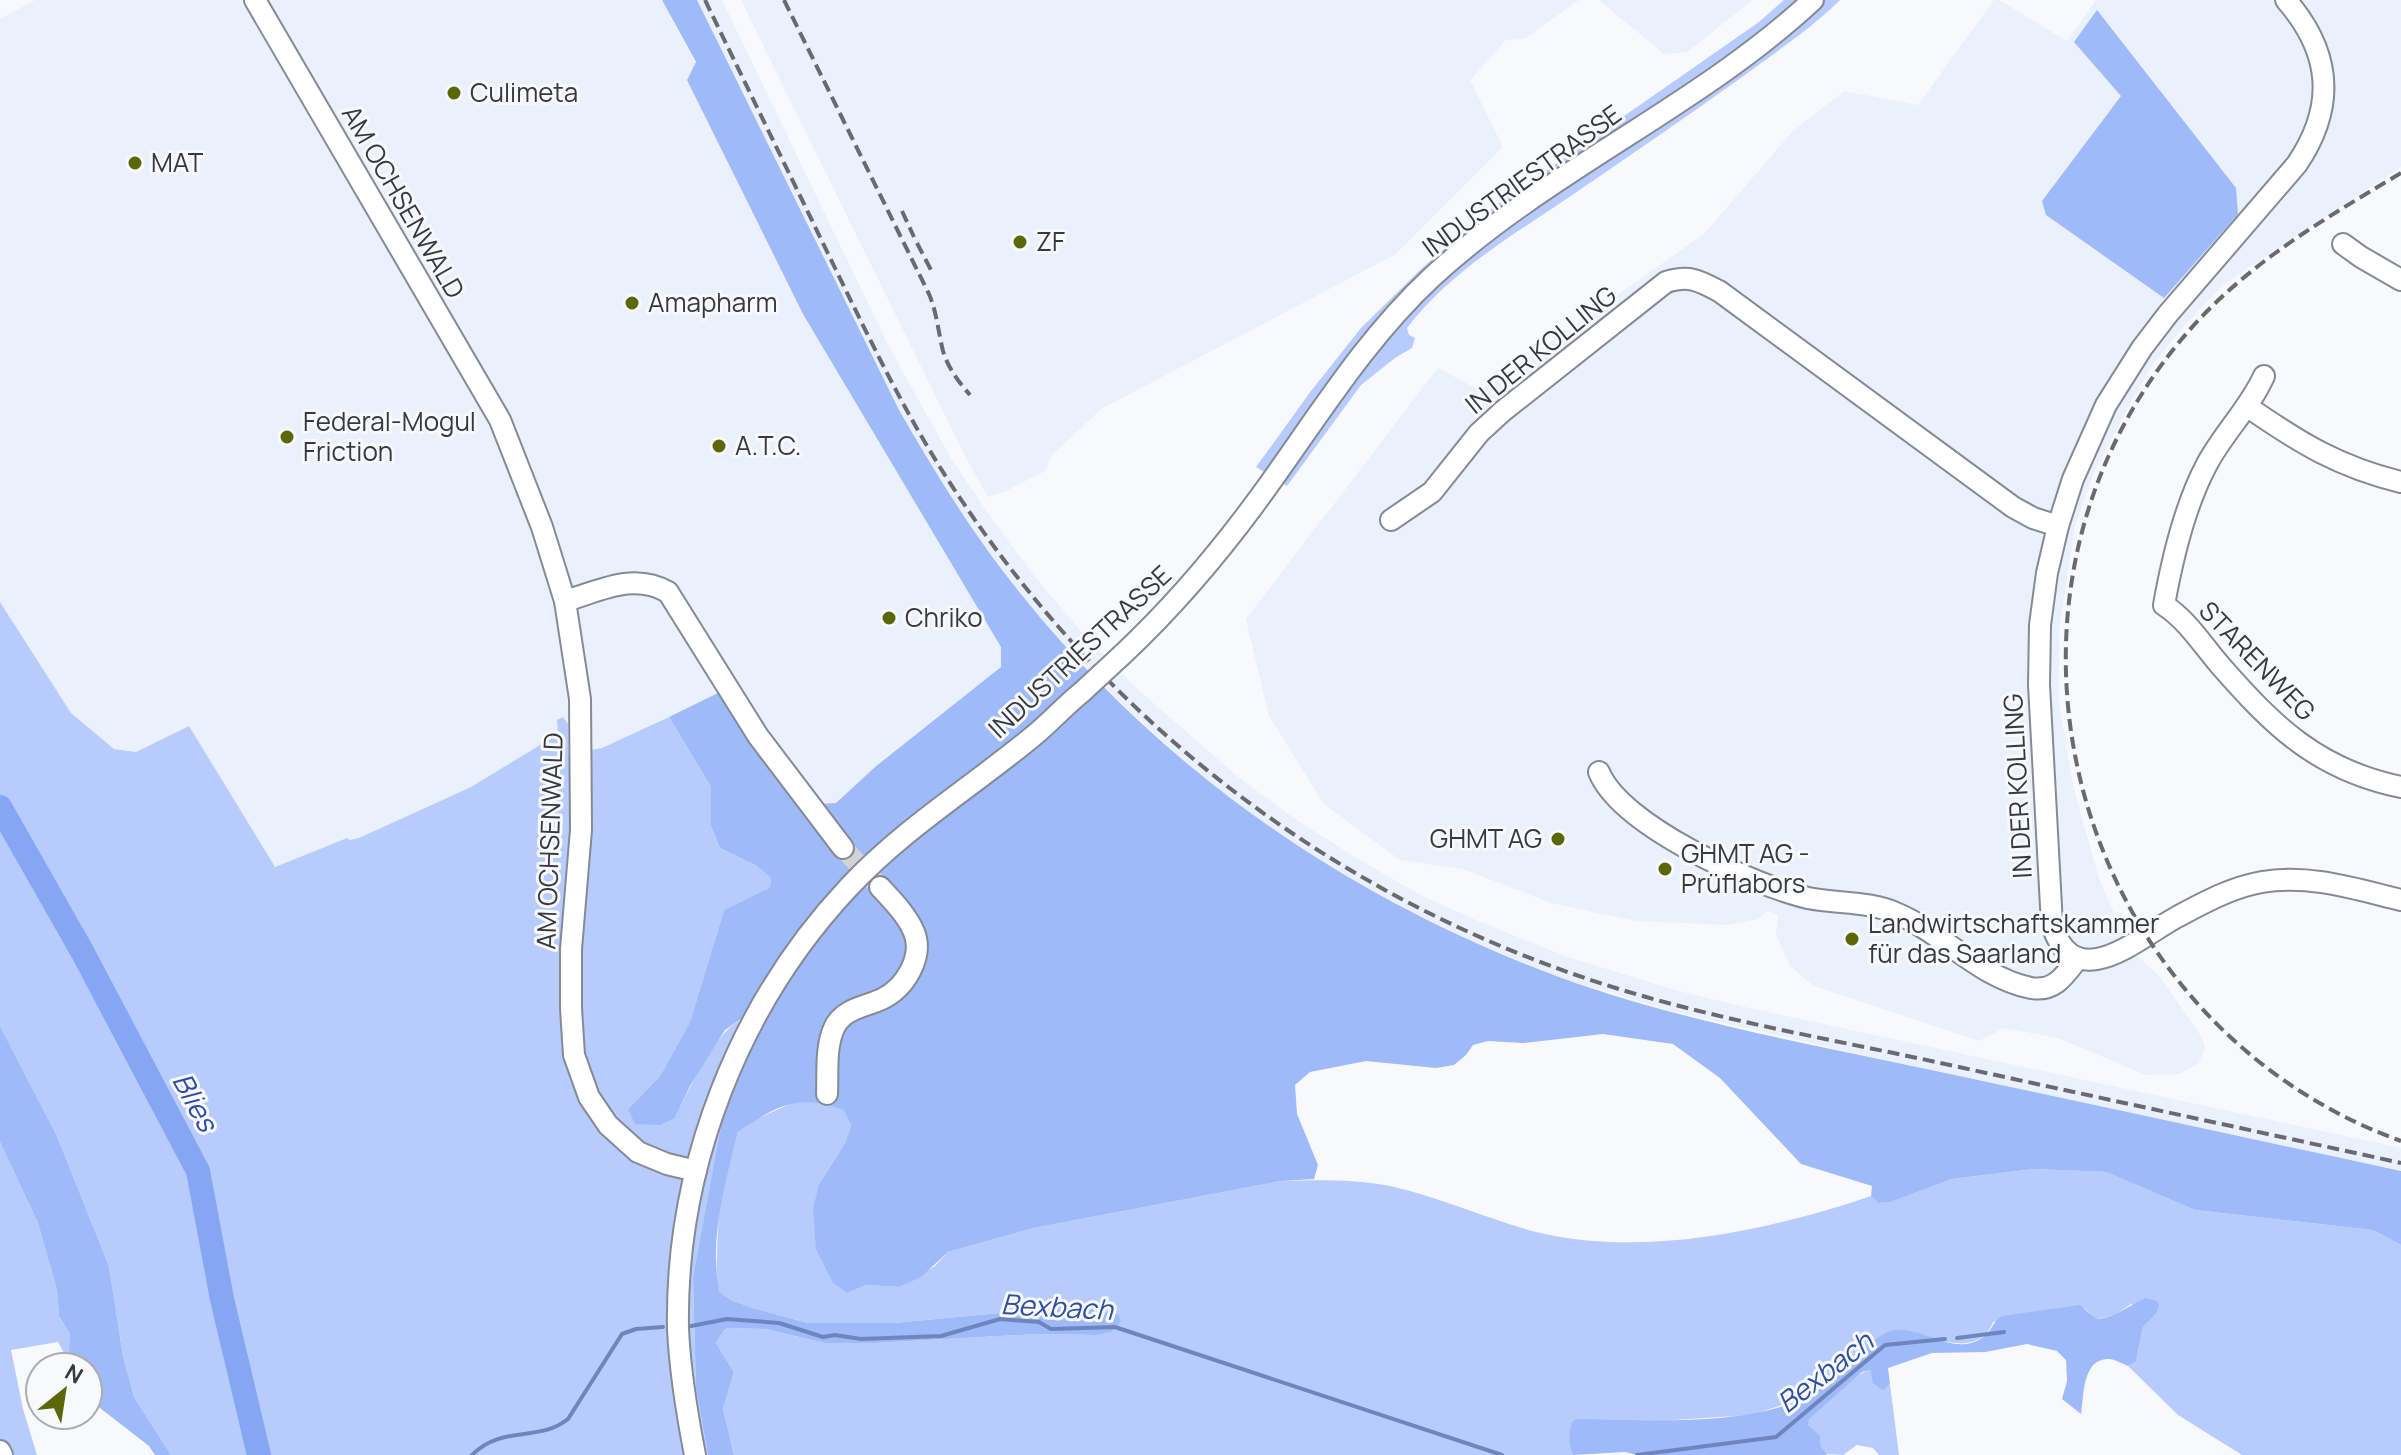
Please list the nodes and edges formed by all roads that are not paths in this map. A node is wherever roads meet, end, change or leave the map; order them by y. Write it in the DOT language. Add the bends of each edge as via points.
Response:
graph roads {
  1 [pos="255,0"];
  2 [pos="1813,0"];
  3 [pos="2286,0"];
  4 [pos="2343,244"];
  5 [pos="2401,280"];
  6 [pos="2264,376"];
  7 [pos="2248,407"];
  8 [pos="2401,482"];
  9 [pos="1391,520"];
  10 [pos="2058,526"];
  11 [pos="565,601"];
  12 [pos="1599,772"];
  13 [pos="2401,787"];
  14 [pos="843,848"];
  15 [pos="880,887"];
  16 [pos="2401,900"];
  17 [pos="2078,958"];
  18 [pos="827,1094"];
  19 [pos="696,1171"];
  20 [pos="695,1455"];
  1 -- 11 [label="street, AM OCHSENWALD" via="500,420"];
  2 -- 19 [label="street, INDUSTRIESTRASSE, bridge" via="1769,39 1531,199 1431,278 1348,370 1192,584 1038,732 893,845 849,887 790,961 751,1023 726,1077"];
  3 -- 10 [label="street, IN DER KOLLING" via="2320,54 2323,98 2312,141 2142,348 2106,405"];
  4 -- 5 [label="street"];
  6 -- 7 [label="street"];
  7 -- 8 [label="street" via="2337,462"];
  7 -- 13 [label="street, STARENWEG" via="2219,444 2197,486 2164,605 2295,740 2344,771"];
  9 -- 10 [label="street, IN DER KOLLING" via="1432,492 1503,411 1666,282 1679,278 1719,291 2013,507"];
  10 -- 17 [label="street, IN DER KOLLING" via="2040,625 2039,685 2052,925 2062,948"];
  11 -- 14 [label="street" via="630,581 668,592 758,736"];
  11 -- 19 [label="street, AM OCHSENWALD" via="580,699 582,762 571,949 574,1055 589,1097 608,1125 638,1152"];
  12 -- 17 [label="street" via="1631,812 1741,876 1814,899 1894,912 2013,982 2031,988 2053,986"];
  15 -- 18 [label="street" via="915,934 915,958 897,989 847,1012 835,1026 828,1050"];
  16 -- 17 [label="street" via="2322,880 2262,882 2232,889 2128,948 2090,960"];
  19 -- 20 [label="street, INDUSTRIESTRASSE" via="683,1240 678,1328"];
}
